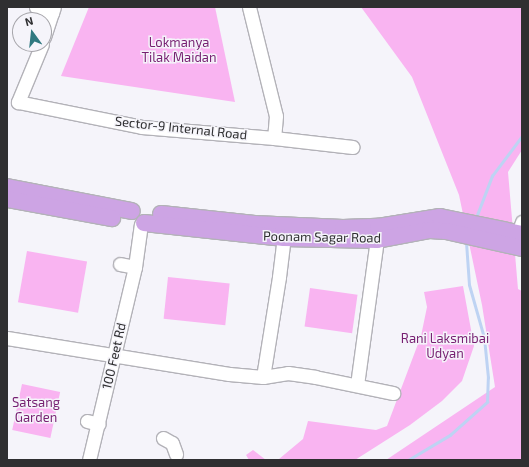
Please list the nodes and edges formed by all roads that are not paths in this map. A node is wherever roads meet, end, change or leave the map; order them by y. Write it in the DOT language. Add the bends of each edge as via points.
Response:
graph roads {
  1 [pos="36,7"];
  2 [pos="248,7"];
  3 [pos="53,10"];
  4 [pos="39,52"];
  5 [pos="274,138"];
  6 [pos="352,147"];
  7 [pos="7,187"];
  8 [pos="7,199"];
  9 [pos="139,218"];
  10 [pos="378,234"];
  11 [pos="515,235"];
  12 [pos="284,238"];
  13 [pos="120,264"];
  14 [pos="135,267"];
  15 [pos="7,338"];
  16 [pos="114,355"];
  17 [pos="263,377"];
  18 [pos="357,386"];
  19 [pos="392,393"];
  20 [pos="163,438"];
  21 [pos="176,454"];
  22 [pos="89,460"];
  1 -- 3 [label="street"];
  2 -- 5 [label="street" via="276,116"];
  4 -- 5 [label="street, Sector-9 Internal Road" via="18,102 142,126"];
  5 -- 6 [label="street, Sector-9 Internal Road"];
  7 -- 9 [label="main road, Poonam Sagar Road"];
  8 -- 9 [label="main road, Poonam Sagar Road" via="71,216"];
  9 -- 10 [label="main road, Poonam Sagar Road"];
  9 -- 12 [label="main road, Poonam Sagar Road"];
  9 -- 14 [label="street, 100 Feet Rd"];
  10 -- 11 [label="main road, Poonam Sagar Road" via="430,230 448,224"];
  10 -- 12 [label="main road, Poonam Sagar Road"];
  10 -- 18 [label="street"];
  12 -- 17 [label="street"];
  13 -- 14 [label="street"];
  14 -- 16 [label="street, 100 Feet Rd" via="123,339"];
  15 -- 16 [label="street" via="76,355"];
  16 -- 17 [label="street"];
  16 -- 22 [label="street, 100 Feet Rd" via="93,423"];
  17 -- 18 [label="street" via="288,373"];
  18 -- 19 [label="street"];
  20 -- 21 [label="street" via="172,443"];
}
